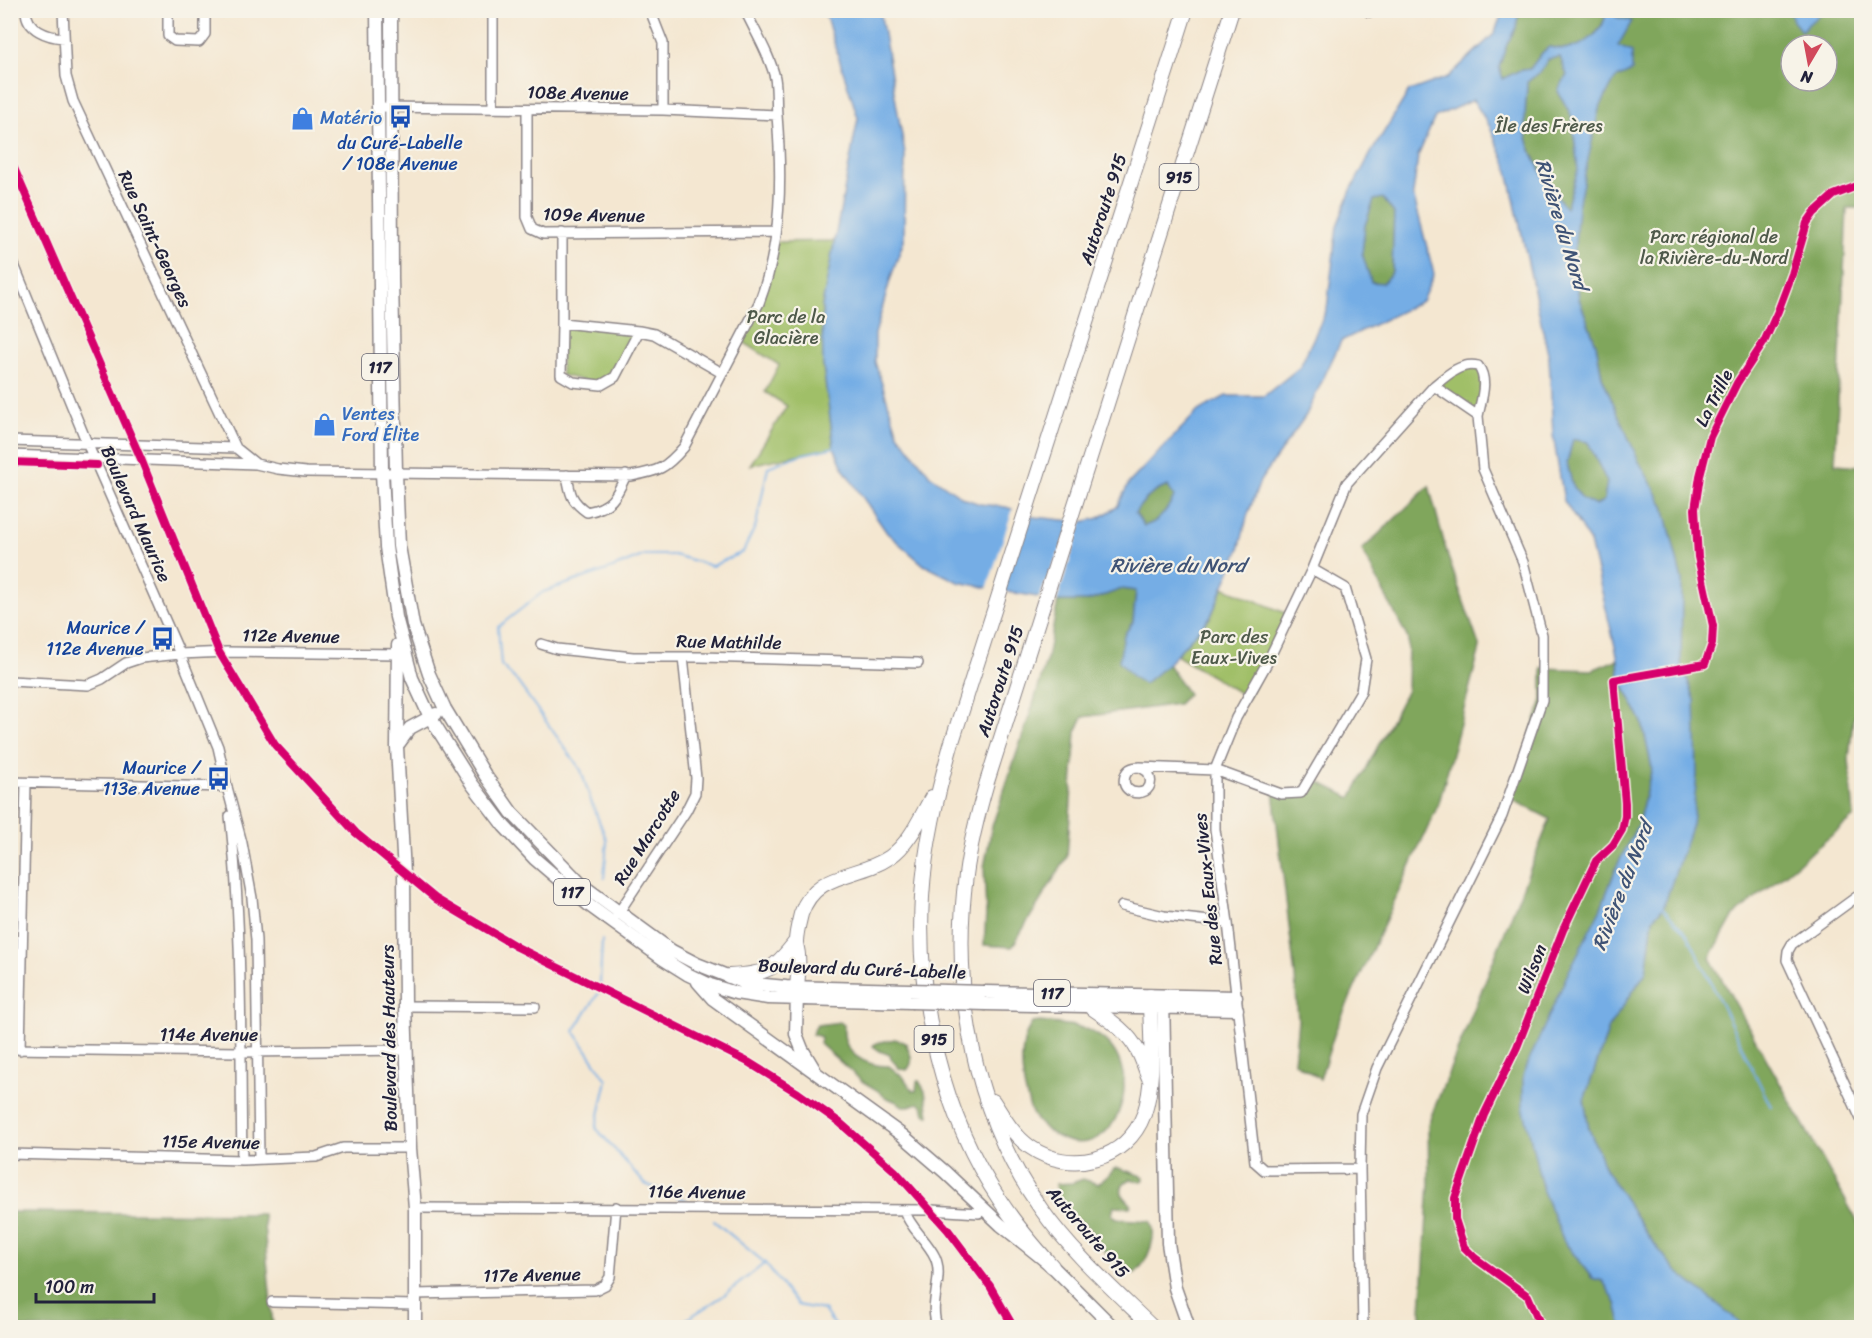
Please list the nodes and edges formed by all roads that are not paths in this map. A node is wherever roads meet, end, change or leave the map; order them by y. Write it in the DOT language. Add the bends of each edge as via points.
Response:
graph roads {
  1 [pos="26,10"];
  2 [pos="63,10"];
  3 [pos="168,10"];
  4 [pos="205,10"];
  5 [pos="377,10"];
  6 [pos="391,10"];
  7 [pos="494,10"];
  8 [pos="650,10"];
  9 [pos="745,10"];
  10 [pos="1184,10"];
  11 [pos="1232,10"];
  12 [pos="64,38"];
  13 [pos="385,107"];
  14 [pos="493,108"];
  15 [pos="527,109"];
  16 [pos="663,111"];
  17 [pos="777,115"];
  18 [pos="776,232"];
  19 [pos="562,233"];
  20 [pos="10,255"];
  21 [pos="392,278"];
  22 [pos="379,279"];
  23 [pos="562,323"];
  24 [pos="639,330"];
  25 [pos="723,373"];
  26 [pos="1434,386"];
  27 [pos="1478,416"];
  28 [pos="10,441"];
  29 [pos="87,443"];
  30 [pos="236,448"];
  31 [pos="10,455"];
  32 [pos="93,457"];
  33 [pos="256,464"];
  34 [pos="382,473"];
  35 [pos="396,473"];
  36 [pos="567,475"];
  37 [pos="626,476"];
  38 [pos="1312,569"];
  39 [pos="396,617"];
  40 [pos="541,644"];
  41 [pos="180,654"];
  42 [pos="399,654"];
  43 [pos="683,657"];
  44 [pos="918,663"];
  45 [pos="10,681"];
  46 [pos="445,709"];
  47 [pos="430,717"];
  48 [pos="397,747"];
  49 [pos="1140,767"];
  50 [pos="1215,770"];
  51 [pos="10,782"];
  52 [pos="940,782"];
  53 [pos="26,783"];
  54 [pos="227,787"];
  55 [pos="1862,893"];
  56 [pos="1122,906"];
  57 [pos="615,918"];
  58 [pos="1228,923"];
  59 [pos="796,941"];
  60 [pos="239,953"];
  61 [pos="256,955"];
  62 [pos="729,976"];
  63 [pos="695,979"];
  64 [pos="797,994"];
  65 [pos="985,998"];
  66 [pos="1157,1002"];
  67 [pos="1236,1003"];
  68 [pos="405,1006"];
  69 [pos="1089,1006"];
  70 [pos="535,1007"];
  71 [pos="15,1049"];
  72 [pos="407,1050"];
  73 [pos="240,1052"];
  74 [pos="258,1052"];
  75 [pos="816,1072"];
  76 [pos="1149,1078"];
  77 [pos="981,1081"];
  78 [pos="1862,1121"];
  79 [pos="410,1148"];
  80 [pos="10,1154"];
  81 [pos="242,1160"];
  82 [pos="259,1160"];
  83 [pos="1360,1169"];
  84 [pos="616,1207"];
  85 [pos="415,1208"];
  86 [pos="904,1210"];
  87 [pos="984,1214"];
  88 [pos="1052,1266"];
  89 [pos="415,1300"];
  90 [pos="272,1302"];
  91 [pos="416,1328"];
  92 [pos="938,1328"];
  93 [pos="1114,1328"];
  94 [pos="1153,1328"];
  95 [pos="1189,1328"];
  96 [pos="1363,1328"];
  1 -- 12 [label="street" via="26,16 42,34"];
  2 -- 12 [label="street, Rue Saint-Georges"];
  3 -- 4 [label="street" via="168,36 199,42 206,34"];
  5 -- 13 [label="main road, Boulevard du Curé-Labelle / 117"];
  6 -- 13 [label="main road, Boulevard du Curé-Labelle / 117"];
  7 -- 14 [label="street"];
  8 -- 16 [label="street" via="663,43"];
  9 -- 17 [label="street" via="775,78"];
  10 -- 52 [label="highway, Autoroute 915 / 915"];
  11 -- 77 [label="highway, Autoroute 915 / 915" via="974,829 966,874 962,972 968,1026"];
  12 -- 30 [label="street, Rue Saint-Georges" via="66,76 73,101"];
  13 -- 14 [label="street, 108e Avenue"];
  13 -- 21 [label="main road, Boulevard du Curé-Labelle / 117"];
  13 -- 22 [label="main road, Boulevard du Curé-Labelle / 117"];
  14 -- 15 [label="street, 108e Avenue"];
  15 -- 16 [label="street, 108e Avenue"];
  15 -- 19 [label="street, 109e Avenue" via="527,217 532,229 543,234"];
  16 -- 17 [label="street, 108e Avenue"];
  17 -- 18 [label="street" via="780,144"];
  18 -- 19 [label="street, 109e Avenue"];
  18 -- 25 [label="street" via="762,296"];
  19 -- 23 [label="street"];
  20 -- 29 [label="street, Boulevard Maurice"];
  21 -- 22 [label="main road"];
  21 -- 35 [label="main road, Boulevard du Curé-Labelle / 117"];
  22 -- 34 [label="main road, Boulevard du Curé-Labelle / 117"];
  23 -- 24 [label="street"];
  23 -- 24 [label="street" via="561,375 573,382 601,385 615,377"];
  24 -- 25 [label="street" via="654,334"];
  25 -- 37 [label="street" via="684,447 671,461 655,472"];
  26 -- 27 [label="street"];
  26 -- 27 [label="street, Rue des Eaux-Vives" via="1468,364 1478,366 1484,382"];
  26 -- 38 [label="street, Rue des Eaux-Vives" via="1347,483"];
  27 -- 83 [label="street, Rue des Eaux-Vives" via="1483,469 1523,562 1542,635 1542,700 1502,816 1377,1068 1361,1114"];
  28 -- 29 [label="street"];
  29 -- 30 [label="street"];
  29 -- 32 [label="street, Boulevard Maurice"];
  30 -- 33 [label="street"];
  31 -- 32 [label="street"];
  32 -- 33 [label="street"];
  32 -- 41 [label="street, Boulevard Maurice"];
  33 -- 34 [label="street" via="306,472"];
  34 -- 35 [label="street"];
  34 -- 39 [label="main road, Boulevard du Curé-Labelle / 117" via="386,547"];
  35 -- 36 [label="street"];
  35 -- 46 [label="main road, Boulevard du Curé-Labelle / 117" via="399,546 408,603 429,674"];
  36 -- 37 [label="street"];
  36 -- 37 [label="street" via="576,504 587,512 602,509 616,496"];
  38 -- 50 [label="street, Rue des Eaux-Vives" via="1236,718"];
  38 -- 50 [label="street" via="1346,588 1366,659 1360,691 1301,793 1281,794"];
  39 -- 42 [label="main road, Boulevard des Hauteurs"];
  39 -- 47 [label="main road, Boulevard du Curé-Labelle / 117" via="412,678"];
  40 -- 43 [label="street, Rue Mathilde" via="625,657"];
  41 -- 42 [label="street, 112e Avenue"];
  41 -- 45 [label="street, 112e Avenue" via="126,663 88,685"];
  41 -- 54 [label="street, Boulevard Maurice" via="218,747"];
  42 -- 48 [label="main road, Boulevard des Hauteurs"];
  43 -- 44 [label="street, Rue Mathilde"];
  43 -- 57 [label="street, Rue Marcotte" via="695,793"];
  46 -- 47 [label="main road"];
  46 -- 57 [label="main road, Boulevard du Curé-Labelle / 117" via="512,813"];
  47 -- 48 [label="main road" via="406,731"];
  47 -- 57 [label="main road, Boulevard du Curé-Labelle / 117" via="504,826 575,895"];
  48 -- 68 [label="main road, Boulevard des Hauteurs" via="404,873"];
  49 -- 50 [label="street"];
  50 -- 58 [label="street, Rue des Eaux-Vives" via="1215,829"];
  51 -- 53 [label="street"];
  52 -- 59 [label="highway" via="913,832 896,852 874,865 833,879 813,893 802,912"];
  52 -- 88 [label="highway, Autoroute 915 / 915" via="926,859 921,925 925,988 936,1048 954,1108 979,1166 1014,1222"];
  53 -- 54 [label="street"];
  53 -- 71 [label="street"];
  54 -- 60 [label="street, Boulevard Maurice"];
  54 -- 61 [label="street, Boulevard Maurice" via="243,843"];
  55 -- 78 [label="street" via="1792,944 1787,960"];
  56 -- 58 [label="street" via="1164,916"];
  57 -- 62 [label="main road, Boulevard du Curé-Labelle / 117" via="681,956"];
  57 -- 63 [label="main road, Boulevard du Curé-Labelle / 117" via="671,965"];
  58 -- 67 [label="street, Rue des Eaux-Vives"];
  59 -- 62 [label="highway" via="783,959 769,969"];
  59 -- 64 [label="highway"];
  60 -- 61 [label="street"];
  60 -- 73 [label="street, Boulevard Maurice"];
  61 -- 74 [label="street, Boulevard Maurice"];
  62 -- 64 [label="main road, Boulevard du Curé-Labelle / 117"];
  63 -- 64 [label="main road, Boulevard du Curé-Labelle" via="743,995"];
  63 -- 75 [label="main road" via="713,999"];
  64 -- 65 [label="main road, Boulevard du Curé-Labelle, bridge"];
  64 -- 75 [label="main road" via="798,1039"];
  65 -- 66 [label="main road, Boulevard du Curé-Labelle / 117"];
  65 -- 69 [label="main road, Boulevard du Curé-Labelle"];
  66 -- 67 [label="main road, 117"];
  66 -- 69 [label="main road, Boulevard du Curé-Labelle"];
  66 -- 76 [label="highway"];
  66 -- 95 [label="main road" via="1168,1243 1175,1288"];
  67 -- 83 [label="street, Rue des Eaux-Vives" via="1255,1162 1264,1170"];
  68 -- 70 [label="street"];
  68 -- 72 [label="main road, Boulevard des Hauteurs"];
  69 -- 76 [label="highway" via="1115,1023 1130,1039"];
  71 -- 73 [label="street, 114e Avenue"];
  72 -- 74 [label="street, 114e Avenue"];
  72 -- 79 [label="main road, Boulevard des Hauteurs"];
  73 -- 74 [label="street, 114e Avenue"];
  73 -- 81 [label="street, Boulevard Maurice"];
  74 -- 82 [label="street, Boulevard Maurice"];
  75 -- 87 [label="main road" via="934,1162"];
  76 -- 77 [label="highway" via="1146,1106 1133,1135 1107,1155 1077,1162 1044,1155 1020,1139"];
  77 -- 94 [label="highway, Autoroute 915 / 915" via="1009,1156 1036,1202 1075,1250"];
  79 -- 82 [label="street, 115e Avenue" via="343,1148 316,1157"];
  79 -- 85 [label="main road, Boulevard des Hauteurs"];
  80 -- 81 [label="street, 115e Avenue"];
  81 -- 82 [label="street, 115e Avenue"];
  83 -- 96 [label="street, Rue des Eaux-Vives"];
  84 -- 85 [label="street, 116e Avenue"];
  84 -- 86 [label="street, 116e Avenue"];
  84 -- 89 [label="street, 117e Avenue" via="606,1286 595,1290"];
  85 -- 89 [label="main road, Boulevard des Hauteurs"];
  86 -- 87 [label="street, 116e Avenue"];
  86 -- 92 [label="street" via="935,1257 938,1270 933,1308"];
  87 -- 88 [label="main road"];
  88 -- 93 [label="main road"];
  89 -- 90 [label="street, 117e Avenue"];
  89 -- 91 [label="main road, Boulevard des Hauteurs"];
}
